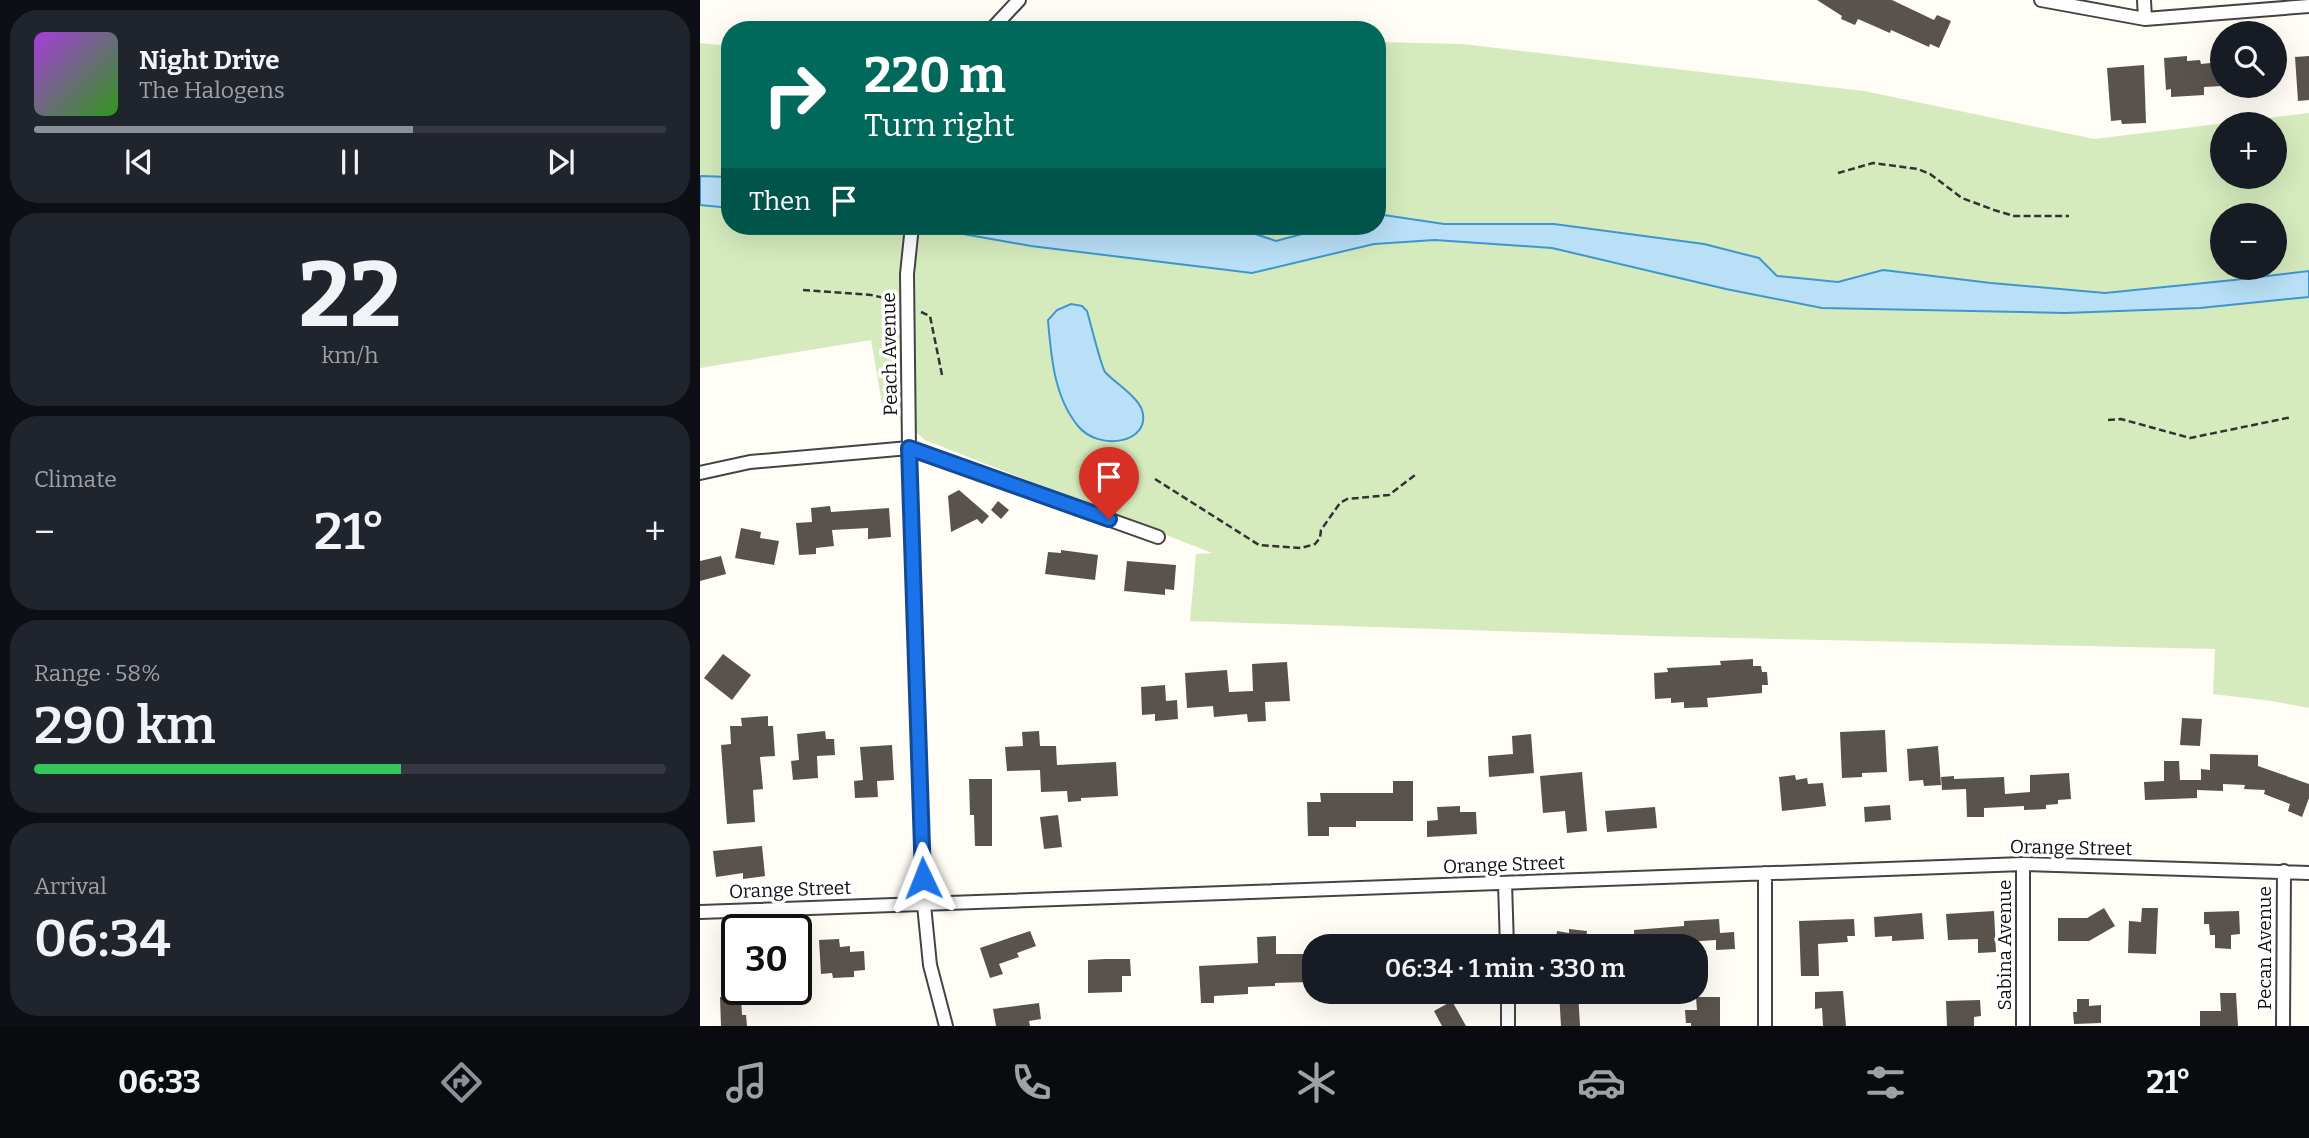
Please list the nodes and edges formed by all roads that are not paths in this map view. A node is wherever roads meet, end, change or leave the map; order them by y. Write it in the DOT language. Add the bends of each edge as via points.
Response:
graph roads {
  1 [pos="1019,0"];
  2 [pos="2041,0"];
  3 [pos="2144,0"];
  4 [pos="2309,6"];
  5 [pos="2145,19"];
  6 [pos="999,21"];
  7 [pos="911,235"];
  8 [pos="909,448"];
  9 [pos="700,473"];
  10 [pos="1158,537"];
  11 [pos="2023,864"];
  12 [pos="2284,871"];
  13 [pos="1765,873"];
  14 [pos="2309,873"];
  15 [pos="1505,883"];
  16 [pos="924,905"];
  17 [pos="700,912"];
  18 [pos="1507,934"];
  19 [pos="1508,1004"];
  20 [pos="946,1026"];
  21 [pos="1508,1026"];
  22 [pos="1765,1026"];
  23 [pos="2024,1026"];
  24 [pos="2283,1026"];
  1 -- 6 [label="street"];
  2 -- 5 [label="street"];
  3 -- 5 [label="street"];
  4 -- 5 [label="street"];
  7 -- 8 [label="street, Peach Avenue" via="907,274"];
  8 -- 9 [label="street" via="750,462"];
  8 -- 10 [label="street"];
  8 -- 16 [label="street, Peach Avenue"];
  11 -- 12 [label="street, Orange Street"];
  11 -- 13 [label="street, Orange Street"];
  11 -- 23 [label="street, Sabina Avenue"];
  12 -- 14 [label="street, Orange Street"];
  12 -- 24 [label="street, Pecan Avenue"];
  13 -- 15 [label="street, Orange Street"];
  13 -- 22 [label="street"];
  15 -- 16 [label="street, Orange Street"];
  15 -- 18 [label="street"];
  16 -- 17 [label="street, Orange Street"];
  16 -- 20 [label="street, Peach Avenue" via="930,965"];
  19 -- 21 [label="street"];
}
